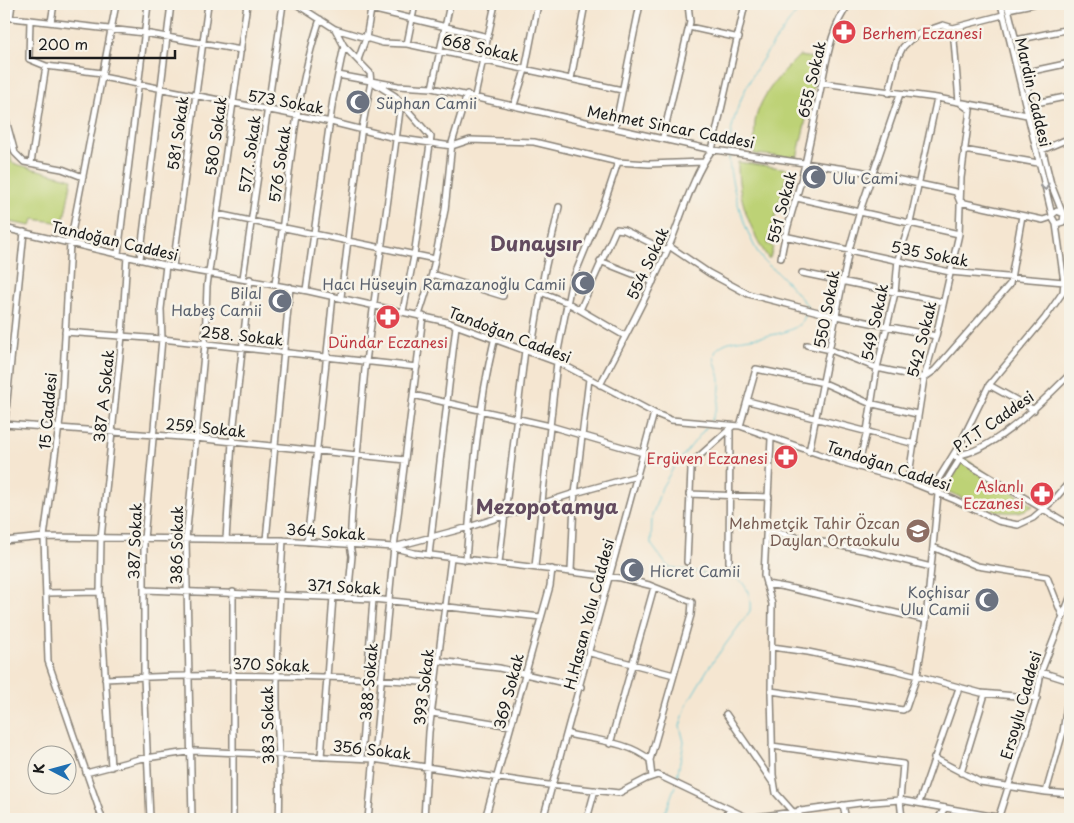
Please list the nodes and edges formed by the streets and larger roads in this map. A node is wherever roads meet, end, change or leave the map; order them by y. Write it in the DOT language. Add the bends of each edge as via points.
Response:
graph roads {
  1 [pos="12,4"];
  2 [pos="54,4"];
  3 [pos="116,4"];
  4 [pos="148,4"];
  5 [pos="171,4"];
  6 [pos="208,4"];
  7 [pos="247,4"];
  8 [pos="283,4"];
  9 [pos="296,4"];
  10 [pos="415,4"];
  11 [pos="450,4"];
  12 [pos="495,4"];
  13 [pos="538,4"];
  14 [pos="585,4"];
  15 [pos="640,4"];
  16 [pos="688,4"];
  17 [pos="745,4"];
  18 [pos="849,4"];
  19 [pos="1001,4"];
  20 [pos="1033,4"];
  21 [pos="371,6"];
  22 [pos="1008,6"];
  23 [pos="1003,15"];
  24 [pos="7,17"];
  25 [pos="320,19"];
  26 [pos="30,20"];
  27 [pos="411,20"];
  28 [pos="51,22"];
  29 [pos="445,27"];
  30 [pos="689,27"];
  31 [pos="953,28"];
  32 [pos="111,29"];
  33 [pos="335,29"];
  34 [pos="1070,29"];
  35 [pos="144,33"];
  36 [pos="166,36"];
  37 [pos="488,37"];
  38 [pos="366,38"];
  39 [pos="739,38"];
  40 [pos="1016,40"];
  41 [pos="204,42"];
  42 [pos="407,44"];
  43 [pos="344,46"];
  44 [pos="240,50"];
  45 [pos="440,51"];
  46 [pos="358,60"];
  47 [pos="483,60"];
  48 [pos="1070,63"];
  49 [pos="46,66"];
  50 [pos="525,70"];
  51 [pos="1023,72"];
  52 [pos="102,75"];
  53 [pos="338,75"];
  54 [pos="571,79"];
  55 [pos="371,82"];
  56 [pos="138,83"];
  57 [pos="822,83"];
  58 [pos="160,87"];
  59 [pos="432,88"];
  60 [pos="622,90"];
  61 [pos="889,93"];
  62 [pos="467,94"];
  63 [pos="900,94"];
  64 [pos="195,96"];
  65 [pos="475,96"];
  66 [pos="1070,96"];
  67 [pos="937,98"];
  68 [pos="959,102"];
  69 [pos="401,103"];
  70 [pos="232,104"];
  71 [pos="1030,104"];
  72 [pos="514,105"];
  73 [pos="268,111"];
  74 [pos="4,113"];
  75 [pos="299,115"];
  76 [pos="1027,116"];
  77 [pos="330,122"];
  78 [pos="615,127"];
  79 [pos="362,130"];
  80 [pos="395,138"];
  81 [pos="663,138"];
  82 [pos="1070,138"];
  83 [pos="430,143"];
  84 [pos="452,146"];
  85 [pos="712,150"];
  86 [pos="964,150"];
  87 [pos="1042,150"];
  88 [pos="618,162"];
  89 [pos="703,162"];
  90 [pos="1038,162"];
  91 [pos="31,163"];
  92 [pos="805,163"];
  93 [pos="873,174"];
  94 [pos="83,177"];
  95 [pos="918,184"];
  96 [pos="797,198"];
  97 [pos="960,202"];
  98 [pos="560,208"];
  99 [pos="860,211"];
  100 [pos="1062,212"];
  101 [pos="217,214"];
  102 [pos="1022,216"];
  103 [pos="1052,216"];
  104 [pos="251,220"];
  105 [pos="1063,222"];
  106 [pos="910,223"];
  107 [pos="1056,224"];
  108 [pos="1070,226"];
  109 [pos="284,227"];
  110 [pos="4,228"];
  111 [pos="24,232"];
  112 [pos="316,233"];
  113 [pos="959,234"];
  114 [pos="784,236"];
  115 [pos="349,242"];
  116 [pos="70,244"];
  117 [pos="380,248"];
  118 [pos="668,249"];
  119 [pos="849,250"];
  120 [pos="118,254"];
  121 [pos="127,256"];
  122 [pos="414,256"];
  123 [pos="780,258"];
  124 [pos="140,259"];
  125 [pos="435,259"];
  126 [pos="898,259"];
  127 [pos="600,261"];
  128 [pos="166,265"];
  129 [pos="173,267"];
  130 [pos="950,272"];
  131 [pos="209,273"];
  132 [pos="802,273"];
  133 [pos="432,274"];
  134 [pos="1013,277"];
  135 [pos="243,278"];
  136 [pos="250,279"];
  137 [pos="652,282"];
  138 [pos="1064,282"];
  139 [pos="844,283"];
  140 [pos="275,284"];
  141 [pos="290,287"];
  142 [pos="1070,289"];
  143 [pos="306,290"];
  144 [pos="540,292"];
  145 [pos="895,292"];
  146 [pos="333,296"];
  147 [pos="503,296"];
  148 [pos="341,298"];
  149 [pos="943,302"];
  150 [pos="568,303"];
  151 [pos="373,304"];
  152 [pos="580,310"];
  153 [pos="403,311"];
  154 [pos="838,315"];
  155 [pos="421,316"];
  156 [pos="456,326"];
  157 [pos="888,327"];
  158 [pos="65,332"];
  159 [pos="122,336"];
  160 [pos="625,336"];
  161 [pos="936,336"];
  162 [pos="162,339"];
  163 [pos="494,341"];
  164 [pos="204,344"];
  165 [pos="807,345"];
  166 [pos="242,348"];
  167 [pos="525,350"];
  168 [pos="831,350"];
  169 [pos="531,352"];
  170 [pos="284,353"];
  171 [pos="326,356"];
  172 [pos="366,360"];
  173 [pos="557,362"];
  174 [pos="417,367"];
  175 [pos="877,368"];
  176 [pos="1070,374"];
  177 [pos="924,378"];
  178 [pos="589,379"];
  179 [pos="824,383"];
  180 [pos="600,385"];
  181 [pos="989,385"];
  182 [pos="413,395"];
  183 [pos="748,401"];
  184 [pos="447,402"];
  185 [pos="870,403"];
  186 [pos="482,410"];
  187 [pos="1034,410"];
  188 [pos="654,414"];
  189 [pos="917,414"];
  190 [pos="817,418"];
  191 [pos="516,419"];
  192 [pos="4,424"];
  193 [pos="550,426"];
  194 [pos="740,426"];
  195 [pos="59,427"];
  196 [pos="732,428"];
  197 [pos="4,430"];
  198 [pos="867,431"];
  199 [pos="112,433"];
  200 [pos="581,434"];
  201 [pos="154,435"];
  202 [pos="195,438"];
  203 [pos="770,439"];
  204 [pos="232,442"];
  205 [pos="915,444"];
  206 [pos="275,446"];
  207 [pos="316,451"];
  208 [pos="809,452"];
  209 [pos="643,453"];
  210 [pos="951,454"];
  211 [pos="358,455"];
  212 [pos="958,459"];
  213 [pos="405,460"];
  214 [pos="858,467"];
  215 [pos="637,476"];
  216 [pos="908,481"];
  217 [pos="1070,481"];
  218 [pos="930,491"];
  219 [pos="575,493"];
  220 [pos="689,494"];
  221 [pos="938,494"];
  222 [pos="730,495"];
  223 [pos="769,497"];
  224 [pos="541,505"];
  225 [pos="1042,510"];
  226 [pos="504,517"];
  227 [pos="1070,525"];
  228 [pos="469,527"];
  229 [pos="767,531"];
  230 [pos="44,537"];
  231 [pos="432,537"];
  232 [pos="101,538"];
  233 [pos="144,539"];
  234 [pos="186,539"];
  235 [pos="226,540"];
  236 [pos="266,540"];
  237 [pos="283,540"];
  238 [pos="4,541"];
  239 [pos="307,542"];
  240 [pos="350,545"];
  241 [pos="394,547"];
  242 [pos="933,547"];
  243 [pos="429,555"];
  244 [pos="451,558"];
  245 [pos="466,560"];
  246 [pos="687,562"];
  247 [pos="729,562"];
  248 [pos="499,563"];
  249 [pos="534,567"];
  250 [pos="931,567"];
  251 [pos="552,569"];
  252 [pos="571,571"];
  253 [pos="611,577"];
  254 [pos="766,584"];
  255 [pos="654,587"];
  256 [pos="145,590"];
  257 [pos="188,590"];
  258 [pos="100,592"];
  259 [pos="233,592"];
  260 [pos="46,593"];
  261 [pos="280,595"];
  262 [pos="333,598"];
  263 [pos="348,598"];
  264 [pos="1070,598"];
  265 [pos="373,599"];
  266 [pos="389,600"];
  267 [pos="446,608"];
  268 [pos="1062,616"];
  269 [pos="541,617"];
  270 [pos="926,620"];
  271 [pos="772,648"];
  272 [pos="590,653"];
  273 [pos="439,661"];
  274 [pos="633,663"];
  275 [pos="1041,672"];
  276 [pos="525,673"];
  277 [pos="188,674"];
  278 [pos="234,674"];
  279 [pos="674,675"];
  280 [pos="278,676"];
  281 [pos="917,676"];
  282 [pos="144,677"];
  283 [pos="328,678"];
  284 [pos="366,678"];
  285 [pos="105,679"];
  286 [pos="381,679"];
  287 [pos="436,683"];
  288 [pos="1070,683"];
  289 [pos="581,687"];
  290 [pos="959,688"];
  291 [pos="771,691"];
  292 [pos="985,694"];
  293 [pos="1037,698"];
  294 [pos="432,713"];
  295 [pos="726,714"];
  296 [pos="511,726"];
  297 [pos="568,734"];
  298 [pos="610,744"];
  299 [pos="772,746"];
  300 [pos="233,751"];
  301 [pos="192,752"];
  302 [pos="280,754"];
  303 [pos="321,757"];
  304 [pos="148,758"];
  305 [pos="360,758"];
  306 [pos="934,758"];
  307 [pos="374,759"];
  308 [pos="650,760"];
  309 [pos="111,767"];
  310 [pos="427,768"];
  311 [pos="86,773"];
  312 [pos="961,773"];
  313 [pos="652,777"];
  314 [pos="498,778"];
  315 [pos="775,785"];
  316 [pos="553,786"];
  317 [pos="1009,787"];
  318 [pos="595,790"];
  319 [pos="1046,792"];
  320 [pos="1070,794"];
  321 [pos="900,800"];
  322 [pos="920,803"];
  323 [pos="843,804"];
  324 [pos="944,808"];
  325 [pos="730,810"];
  326 [pos="799,810"];
  327 [pos="792,811"];
  328 [pos="101,815"];
  329 [pos="999,818"];
  330 [pos="150,819"];
  331 [pos="192,819"];
  332 [pos="233,819"];
  333 [pos="279,819"];
  334 [pos="368,819"];
  335 [pos="424,819"];
  336 [pos="485,819"];
  337 [pos="543,819"];
  338 [pos="587,819"];
  339 [pos="721,819"];
  340 [pos="748,819"];
  341 [pos="799,819"];
  342 [pos="846,819"];
  343 [pos="902,819"];
  344 [pos="938,819"];
  345 [pos="1008,819"];
  1 -- 24 [label="street"];
  2 -- 28 [label="street"];
  3 -- 32 [label="street, 15 Caddesi"];
  4 -- 35 [label="street"];
  5 -- 36 [label="street"];
  6 -- 41 [label="street, 581 Sokak"];
  7 -- 44 [label="street, 580 Sokak"];
  8 -- 73 [label="street, 577. Sokak"];
  9 -- 25 [label="street"];
  10 -- 27 [label="street"];
  11 -- 29 [label="street"];
  12 -- 37 [label="street"];
  13 -- 50 [label="street"];
  14 -- 54 [label="street"];
  15 -- 60 [label="street"];
  16 -- 30 [label="street"];
  17 -- 39 [label="street"];
  18 -- 57 [label="street, 655 Sokak" via="842,12 830,43"];
  19 -- 23 [label="street, Mardin Caddesi"];
  20 -- 22 [label="street"];
  21 -- 27 [label="street"];
  21 -- 38 [label="street"];
  22 -- 40 [label="street, Mardin Caddesi"];
  23 -- 31 [label="street"];
  23 -- 76 [label="street, Mardin Caddesi"];
  24 -- 26 [label="street"];
  25 -- 33 [label="street"];
  25 -- 75 [label="street, 576 Sokak"];
  26 -- 28 [label="street"];
  26 -- 49 [label="street" via="29,59"];
  27 -- 29 [label="street"];
  27 -- 42 [label="street"];
  28 -- 32 [label="street"];
  29 -- 37 [label="street"];
  29 -- 45 [label="street"];
  30 -- 39 [label="street"];
  30 -- 81 [label="street"];
  31 -- 61 [label="street" via="943,25 920,33 903,47 896,59"];
  31 -- 68 [label="street"];
  32 -- 35 [label="street"];
  32 -- 52 [label="street, 15 Caddesi"];
  33 -- 38 [label="street, 668 Sokak"];
  33 -- 43 [label="street"];
  34 -- 40 [label="street"];
  35 -- 36 [label="street"];
  35 -- 56 [label="street"];
  36 -- 41 [label="street"];
  36 -- 58 [label="street"];
  37 -- 47 [label="street"];
  38 -- 42 [label="street, 668 Sokak"];
  38 -- 46 [label="street"];
  39 -- 85 [label="street"];
  40 -- 51 [label="street, Mardin Caddesi"];
  41 -- 44 [label="street"];
  41 -- 64 [label="street, 581 Sokak"];
  42 -- 45 [label="street, 668 Sokak"];
  43 -- 46 [label="street"];
  43 -- 53 [label="street"];
  44 -- 70 [label="street, 580 Sokak"];
  45 -- 47 [label="street, 668 Sokak"];
  45 -- 59 [label="street"];
  46 -- 55 [label="street" via="370,73"];
  47 -- 50 [label="street, 668 Sokak"];
  47 -- 65 [label="street"];
  48 -- 51 [label="street"];
  49 -- 52 [label="street, 573 Sokak"];
  49 -- 91 [label="street"];
  50 -- 54 [label="street, 668 Sokak"];
  50 -- 72 [label="street"];
  51 -- 71 [label="street, Mardin Caddesi"];
  52 -- 56 [label="street, 573 Sokak"];
  52 -- 94 [label="street, 15 Caddesi"];
  53 -- 55 [label="street, Mehmet Sincar Caddesi"];
  53 -- 77 [label="street"];
  54 -- 60 [label="street, 668 Sokak"];
  55 -- 59 [label="street, Mehmet Sincar Caddesi"];
  55 -- 69 [label="street"];
  55 -- 79 [label="street"];
  56 -- 58 [label="street, 573 Sokak"];
  56 -- 120 [label="street"];
  57 -- 61 [label="street"];
  57 -- 92 [label="street, 655 Sokak"];
  58 -- 64 [label="street, 573 Sokak"];
  58 -- 124 [label="street"];
  59 -- 62 [label="street, Mehmet Sincar Caddesi"];
  60 -- 78 [label="street"];
  61 -- 63 [label="street"];
  62 -- 65 [label="street, Mehmet Sincar Caddesi"];
  62 -- 84 [label="street, 388 Sokak"];
  63 -- 67 [label="street"];
  63 -- 93 [label="street, 550 Sokak"];
  64 -- 70 [label="street, 573 Sokak"];
  64 -- 129 [label="street, 581 Sokak"];
  65 -- 72 [label="street, Mehmet Sincar Caddesi"];
  66 -- 71 [label="street"];
  67 -- 68 [label="street"];
  67 -- 95 [label="street, 549 Sokak"];
  68 -- 76 [label="street"];
  68 -- 86 [label="street, 542 Sokak" via="970,110"];
  69 -- 80 [label="street"];
  69 -- 83 [label="street" via="431,137"];
  70 -- 73 [label="street, 573 Sokak"];
  70 -- 101 [label="street, 580 Sokak"];
  71 -- 87 [label="street, Mardin Caddesi"];
  72 -- 78 [label="street, Mehmet Sincar Caddesi"];
  73 -- 75 [label="street, 573 Sokak"];
  73 -- 104 [label="street, 577. Sokak"];
  74 -- 91 [label="street" via="15,153 24,162"];
  75 -- 77 [label="street, 573 Sokak"];
  75 -- 109 [label="street, 576 Sokak"];
  76 -- 90 [label="street, Mardin Caddesi"];
  77 -- 79 [label="street, 573 Sokak"];
  77 -- 112 [label="street"];
  78 -- 81 [label="street, Mehmet Sincar Caddesi"];
  79 -- 80 [label="street, 573 Sokak"];
  79 -- 115 [label="street"];
  80 -- 83 [label="street, 573 Sokak"];
  80 -- 117 [label="street"];
  81 -- 85 [label="street, Mehmet Sincar Caddesi"];
  82 -- 87 [label="street"];
  83 -- 84 [label="street, 573 Sokak"];
  83 -- 122 [label="street"];
  84 -- 88 [label="street, 573 Sokak" via="470,140 534,142"];
  84 -- 125 [label="street, 388 Sokak" via="445,210"];
  85 -- 89 [label="street, 554 Sokak"];
  85 -- 92 [label="street, Mehmet Sincar Caddesi"];
  86 -- 90 [label="street"];
  86 -- 97 [label="street, 542 Sokak"];
  87 -- 100 [label="street, Mardin Caddesi" via="1055,200"];
  88 -- 89 [label="street, 573 Sokak"];
  88 -- 150 [label="street" via="571,284"];
  89 -- 118 [label="street, 554 Sokak"];
  90 -- 103 [label="street, Mardin Caddesi, one-way"];
  91 -- 94 [label="street" via="62,168"];
  92 -- 93 [label="street, Mehmet Sincar Caddesi"];
  92 -- 96 [label="street, 551 Sokak"];
  93 -- 95 [label="street, Mehmet Sincar Caddesi"];
  93 -- 99 [label="street, 550 Sokak"];
  94 -- 116 [label="street, 15 Caddesi"];
  95 -- 97 [label="street, Mehmet Sincar Caddesi" via="956,192"];
  95 -- 106 [label="street, 549 Sokak"];
  96 -- 99 [label="street"];
  96 -- 114 [label="street, 551 Sokak"];
  97 -- 102 [label="street, Mehmet Sincar Caddesi"];
  97 -- 113 [label="street, 542 Sokak"];
  98 -- 144 [label="street"];
  99 -- 106 [label="street"];
  99 -- 119 [label="street, 550 Sokak"];
  100 -- 103 [label="street" via="1056,211"];
  100 -- 105 [label="street, Mardin Caddesi"];
  101 -- 104 [label="street"];
  101 -- 131 [label="street, 580 Sokak"];
  102 -- 103 [label="street, Mehmet Sincar Caddesi" via="1043,220"];
  102 -- 134 [label="street"];
  103 -- 107 [label="street"];
  104 -- 109 [label="street"];
  104 -- 135 [label="street, 577. Sokak"];
  105 -- 107 [label="street"];
  105 -- 108 [label="street"];
  106 -- 113 [label="street"];
  106 -- 126 [label="street, 549 Sokak"];
  107 -- 138 [label="street"];
  109 -- 112 [label="street"];
  109 -- 140 [label="street, 576 Sokak"];
  110 -- 111 [label="street, Tandoğan Caddesi"];
  111 -- 116 [label="street, Tandoğan Caddesi"];
  111 -- 192 [label="street"];
  112 -- 115 [label="street"];
  112 -- 143 [label="street"];
  113 -- 130 [label="street, 542 Sokak"];
  114 -- 119 [label="street, 535 Sokak"];
  114 -- 123 [label="street, 551 Sokak"];
  115 -- 117 [label="street"];
  115 -- 148 [label="street"];
  116 -- 120 [label="street, Tandoğan Caddesi"];
  116 -- 158 [label="street, 15 Caddesi"];
  117 -- 122 [label="street"];
  117 -- 151 [label="street"];
  118 -- 127 [label="street" via="619,228"];
  118 -- 137 [label="street, 554 Sokak"];
  118 -- 154 [label="street" via="748,294"];
  119 -- 126 [label="street, 535 Sokak"];
  119 -- 139 [label="street, 550 Sokak"];
  120 -- 121 [label="street, Tandoğan Caddesi"];
  121 -- 124 [label="street, Tandoğan Caddesi"];
  121 -- 159 [label="street, 387 A Sokak"];
  122 -- 125 [label="street"];
  122 -- 153 [label="street"];
  124 -- 128 [label="street, Tandoğan Caddesi"];
  125 -- 133 [label="street, 388 Sokak"];
  126 -- 130 [label="street, 535 Sokak"];
  126 -- 145 [label="street, 549 Sokak"];
  127 -- 137 [label="street"];
  127 -- 152 [label="street"];
  128 -- 129 [label="street, Tandoğan Caddesi"];
  128 -- 162 [label="street, 387 Sokak" via="161,309"];
  129 -- 131 [label="street, Tandoğan Caddesi"];
  130 -- 134 [label="street, 535 Sokak"];
  130 -- 149 [label="street, 542 Sokak"];
  131 -- 135 [label="street, Tandoğan Caddesi"];
  131 -- 164 [label="street, 386 Sokak"];
  132 -- 139 [label="street"];
  133 -- 147 [label="street"];
  133 -- 155 [label="street, 388 Sokak"];
  134 -- 138 [label="street, 535 Sokak"];
  134 -- 177 [label="street" via="962,340"];
  135 -- 136 [label="street, Tandoğan Caddesi"];
  136 -- 140 [label="street, Tandoğan Caddesi"];
  136 -- 166 [label="street"];
  137 -- 160 [label="street, 554 Sokak"];
  138 -- 142 [label="street"];
  138 -- 181 [label="street" via="1063,292 1045,318"];
  139 -- 145 [label="street"];
  139 -- 154 [label="street, 550 Sokak"];
  140 -- 141 [label="street, Tandoğan Caddesi"];
  141 -- 143 [label="street, Tandoğan Caddesi"];
  141 -- 170 [label="street"];
  143 -- 146 [label="street, Tandoğan Caddesi"];
  144 -- 150 [label="street"];
  144 -- 169 [label="street"];
  145 -- 149 [label="street"];
  145 -- 157 [label="street, 549 Sokak"];
  146 -- 148 [label="street, Tandoğan Caddesi"];
  146 -- 171 [label="street"];
  148 -- 151 [label="street, Tandoğan Caddesi"];
  149 -- 161 [label="street, 542 Sokak"];
  150 -- 152 [label="street"];
  150 -- 173 [label="street"];
  151 -- 153 [label="street, Tandoğan Caddesi"];
  151 -- 172 [label="street"];
  152 -- 160 [label="street"];
  153 -- 155 [label="street, Tandoğan Caddesi"];
  154 -- 157 [label="street"];
  154 -- 168 [label="street, 550 Sokak"];
  155 -- 156 [label="street, Tandoğan Caddesi"];
  155 -- 174 [label="street, 388 Sokak"];
  156 -- 163 [label="street, Tandoğan Caddesi"];
  156 -- 184 [label="street"];
  157 -- 161 [label="street"];
  157 -- 175 [label="street, 549 Sokak"];
  158 -- 159 [label="street, 258. Sokak"];
  158 -- 195 [label="street, 15 Caddesi"];
  159 -- 162 [label="street, 258. Sokak"];
  159 -- 199 [label="street, 387 A Sokak"];
  160 -- 180 [label="street, 554 Sokak"];
  161 -- 177 [label="street, 542 Sokak"];
  162 -- 164 [label="street, 258. Sokak"];
  162 -- 201 [label="street, 387 Sokak"];
  163 -- 167 [label="street, Tandoğan Caddesi"];
  163 -- 186 [label="street"];
  164 -- 166 [label="street, 258. Sokak"];
  164 -- 202 [label="street, 386 Sokak"];
  165 -- 168 [label="street"];
  166 -- 170 [label="street, 258. Sokak"];
  166 -- 204 [label="street"];
  167 -- 169 [label="street, Tandoğan Caddesi"];
  167 -- 191 [label="street"];
  168 -- 175 [label="street"];
  168 -- 179 [label="street, 550 Sokak"];
  169 -- 173 [label="street, Tandoğan Caddesi"];
  170 -- 171 [label="street, 258. Sokak"];
  170 -- 206 [label="street"];
  171 -- 172 [label="street, 258. Sokak"];
  171 -- 207 [label="street"];
  172 -- 174 [label="street, 258. Sokak"];
  172 -- 211 [label="street"];
  173 -- 178 [label="street, Tandoğan Caddesi"];
  173 -- 193 [label="street"];
  174 -- 182 [label="street, 388 Sokak"];
  175 -- 177 [label="street"];
  175 -- 185 [label="street, 549 Sokak"];
  176 -- 187 [label="street, P.T.T Caddesi"];
  177 -- 189 [label="street, 542 Sokak"];
  178 -- 180 [label="street, Tandoğan Caddesi"];
  178 -- 200 [label="street"];
  179 -- 183 [label="street" via="756,369"];
  179 -- 185 [label="street"];
  179 -- 190 [label="street, 550 Sokak"];
  180 -- 188 [label="street, Tandoğan Caddesi"];
  181 -- 187 [label="street"];
  181 -- 210 [label="street" via="961,442"];
  182 -- 184 [label="street"];
  182 -- 213 [label="street, 388 Sokak"];
  183 -- 190 [label="street"];
  183 -- 194 [label="street"];
  184 -- 186 [label="street"];
  184 -- 231 [label="street"];
  185 -- 189 [label="street"];
  185 -- 198 [label="street, 549 Sokak"];
  186 -- 191 [label="street"];
  186 -- 228 [label="street" via="472,477"];
  187 -- 212 [label="street, P.T.T Caddesi" via="974,452 963,454"];
  188 -- 196 [label="street, Tandoğan Caddesi" via="671,420"];
  188 -- 209 [label="street, H.Hasan Yolu Caddesi"];
  189 -- 205 [label="street, 542 Sokak"];
  190 -- 198 [label="street"];
  190 -- 208 [label="street, 550 Sokak"];
  191 -- 193 [label="street"];
  191 -- 226 [label="street"];
  192 -- 195 [label="street, 259. Sokak"];
  192 -- 197 [label="street"];
  193 -- 200 [label="street"];
  193 -- 224 [label="street"];
  194 -- 196 [label="street, Tandoğan Caddesi"];
  194 -- 203 [label="street, Tandoğan Caddesi"];
  195 -- 199 [label="street, 259. Sokak"];
  195 -- 230 [label="street, 15 Caddesi"];
  196 -- 220 [label="street" via="696,459 691,469"];
  196 -- 222 [label="street"];
  198 -- 205 [label="street"];
  198 -- 214 [label="street, 549 Sokak"];
  199 -- 201 [label="street, 259. Sokak"];
  199 -- 232 [label="street, 387 A Sokak"];
  200 -- 209 [label="street"];
  200 -- 219 [label="street"];
  201 -- 202 [label="street, 259. Sokak"];
  201 -- 233 [label="street, 387 Sokak"];
  202 -- 204 [label="street, 259. Sokak"];
  202 -- 234 [label="street, 386 Sokak"];
  203 -- 208 [label="street, Tandoğan Caddesi"];
  203 -- 223 [label="street"];
  204 -- 206 [label="street, 259. Sokak"];
  204 -- 235 [label="street"];
  205 -- 216 [label="street, 542 Sokak"];
  206 -- 207 [label="street, 259. Sokak"];
  206 -- 236 [label="street"];
  207 -- 211 [label="street, 259. Sokak"];
  207 -- 239 [label="street"];
  208 -- 214 [label="street, Tandoğan Caddesi"];
  209 -- 215 [label="street, H.Hasan Yolu Caddesi"];
  210 -- 212 [label="street"];
  210 -- 218 [label="street"];
  211 -- 213 [label="street, 259. Sokak"];
  211 -- 240 [label="street"];
  212 -- 221 [label="street, P.T.T Caddesi"];
  212 -- 225 [label="street"];
  213 -- 241 [label="street, 388 Sokak"];
  214 -- 216 [label="street, Tandoğan Caddesi"];
  215 -- 219 [label="street, 364 Sokak"];
  215 -- 253 [label="street, H.Hasan Yolu Caddesi"];
  216 -- 218 [label="street, Tandoğan Caddesi"];
  217 -- 225 [label="street"];
  218 -- 221 [label="street, Tandoğan Caddesi"];
  219 -- 224 [label="street, 364 Sokak"];
  219 -- 252 [label="street"];
  220 -- 222 [label="street"];
  220 -- 246 [label="street"];
  221 -- 225 [label="street, Tandoğan Caddesi" via="998,521 1018,525"];
  221 -- 242 [label="street"];
  222 -- 223 [label="street"];
  222 -- 247 [label="street"];
  223 -- 229 [label="street"];
  224 -- 226 [label="street, 364 Sokak"];
  224 -- 249 [label="street"];
  225 -- 227 [label="street"];
  226 -- 228 [label="street, 364 Sokak"];
  226 -- 248 [label="street"];
  228 -- 231 [label="street, 364 Sokak"];
  228 -- 245 [label="street"];
  229 -- 250 [label="street"];
  229 -- 254 [label="street"];
  230 -- 232 [label="street, 364 Sokak"];
  230 -- 238 [label="street, 364 Sokak"];
  230 -- 260 [label="street, 15 Caddesi"];
  231 -- 241 [label="street, 364 Sokak"];
  231 -- 243 [label="street"];
  232 -- 233 [label="street, 364 Sokak"];
  232 -- 258 [label="street, 387 A Sokak"];
  233 -- 234 [label="street, 364 Sokak"];
  233 -- 256 [label="street, 387 Sokak"];
  234 -- 235 [label="street, 364 Sokak"];
  234 -- 257 [label="street, 386 Sokak"];
  235 -- 236 [label="street, 364 Sokak"];
  236 -- 237 [label="street, 364 Sokak"];
  237 -- 239 [label="street, 364 Sokak"];
  237 -- 261 [label="street, 383 Sokak"];
  239 -- 240 [label="street, 364 Sokak"];
  240 -- 241 [label="street, 364 Sokak"];
  240 -- 263 [label="street"];
  241 -- 243 [label="street"];
  241 -- 266 [label="street, 388 Sokak"];
  242 -- 250 [label="street"];
  242 -- 268 [label="street" via="978,566 1047,578"];
  243 -- 244 [label="street"];
  244 -- 245 [label="street"];
  244 -- 267 [label="street, 393 Sokak"];
  245 -- 248 [label="street"];
  248 -- 249 [label="street"];
  249 -- 251 [label="street"];
  250 -- 270 [label="street"];
  251 -- 252 [label="street"];
  251 -- 269 [label="street, 369 Sokak"];
  252 -- 253 [label="street"];
  253 -- 255 [label="street"];
  253 -- 272 [label="street, H.Hasan Yolu Caddesi"];
  254 -- 270 [label="street"];
  254 -- 271 [label="street" via="772,604"];
  255 -- 274 [label="street"];
  255 -- 279 [label="street" via="692,602"];
  256 -- 257 [label="street, 371 Sokak"];
  256 -- 282 [label="street, 387 Sokak"];
  257 -- 259 [label="street, 371 Sokak"];
  257 -- 277 [label="street, 386 Sokak"];
  258 -- 260 [label="street"];
  258 -- 285 [label="street, 387 A Sokak"];
  259 -- 261 [label="street, 371 Sokak"];
  259 -- 278 [label="street"];
  260 -- 311 [label="street, 15 Caddesi" via="48,661"];
  261 -- 262 [label="street, 371 Sokak"];
  261 -- 280 [label="street, 383 Sokak"];
  262 -- 263 [label="street, 371 Sokak"];
  262 -- 283 [label="street"];
  263 -- 265 [label="street, 371 Sokak"];
  264 -- 268 [label="street, Ersoylu Caddesi"];
  265 -- 266 [label="street, 371 Sokak"];
  265 -- 284 [label="street"];
  266 -- 267 [label="street, 371 Sokak"];
  266 -- 286 [label="street, 388 Sokak"];
  267 -- 269 [label="street, 371 Sokak"];
  267 -- 273 [label="street, 393 Sokak"];
  268 -- 275 [label="street, Ersoylu Caddesi"];
  269 -- 276 [label="street, 369 Sokak"];
  270 -- 281 [label="street"];
  271 -- 281 [label="street" via="808,652"];
  271 -- 291 [label="street"];
  272 -- 274 [label="street"];
  272 -- 289 [label="street, H.Hasan Yolu Caddesi"];
  273 -- 276 [label="street"];
  273 -- 287 [label="street, 393 Sokak"];
  274 -- 279 [label="street"];
  274 -- 298 [label="street"];
  275 -- 288 [label="street"];
  275 -- 293 [label="street, Ersoylu Caddesi"];
  276 -- 289 [label="street"];
  276 -- 296 [label="street, 369 Sokak"];
  277 -- 278 [label="street, 370 Sokak"];
  277 -- 282 [label="street, 370 Sokak"];
  277 -- 301 [label="street, 386 Sokak"];
  278 -- 280 [label="street, 370 Sokak"];
  278 -- 300 [label="street"];
  279 -- 308 [label="street"];
  280 -- 283 [label="street, 370 Sokak"];
  280 -- 302 [label="street, 383 Sokak"];
  281 -- 290 [label="street"];
  281 -- 291 [label="street" via="903,710"];
  282 -- 285 [label="street, 370 Sokak"];
  282 -- 304 [label="street, 387 Sokak"];
  283 -- 284 [label="street, 370 Sokak"];
  283 -- 303 [label="street"];
  284 -- 286 [label="street, 370 Sokak"];
  284 -- 305 [label="street"];
  285 -- 309 [label="street, 387 A Sokak"];
  286 -- 287 [label="street, 370 Sokak"];
  286 -- 307 [label="street, 388 Sokak"];
  287 -- 294 [label="street, 393 Sokak"];
  288 -- 319 [label="street" via="1063,732"];
  289 -- 297 [label="street, H.Hasan Yolu Caddesi"];
  290 -- 292 [label="street"];
  290 -- 306 [label="street"];
  291 -- 299 [label="street"];
  292 -- 293 [label="street"];
  292 -- 312 [label="street"];
  293 -- 317 [label="street, Ersoylu Caddesi"];
  294 -- 296 [label="street"];
  294 -- 310 [label="street, 393 Sokak"];
  295 -- 315 [label="street"];
  296 -- 314 [label="street, 369 Sokak"];
  297 -- 298 [label="street"];
  297 -- 316 [label="street, H.Hasan Yolu Caddesi"];
  298 -- 308 [label="street" via="642,753"];
  299 -- 315 [label="street"];
  299 -- 321 [label="street" via="903,764"];
  300 -- 301 [label="street, 356 Sokak"];
  300 -- 302 [label="street, 356 Sokak"];
  300 -- 332 [label="street"];
  301 -- 304 [label="street, 356 Sokak"];
  301 -- 331 [label="street, 386 Sokak"];
  302 -- 303 [label="street, 356 Sokak"];
  302 -- 333 [label="street, 383 Sokak"];
  303 -- 305 [label="street, 356 Sokak"];
  304 -- 309 [label="street, 356 Sokak"];
  304 -- 330 [label="street, 387 Sokak"];
  305 -- 307 [label="street, 356 Sokak"];
  306 -- 312 [label="street"];
  306 -- 322 [label="street"];
  307 -- 310 [label="street, 356 Sokak"];
  307 -- 334 [label="street, 388 Sokak"];
  308 -- 313 [label="street"];
  309 -- 311 [label="street, 356 Sokak"];
  310 -- 314 [label="street, 356 Sokak"];
  310 -- 335 [label="street, 393 Sokak"];
  311 -- 328 [label="street, 15 Caddesi"];
  312 -- 317 [label="street" via="980,782"];
  313 -- 318 [label="street, 356 Sokak" via="619,793"];
  313 -- 325 [label="street" via="658,775"];
  314 -- 316 [label="street, 356 Sokak"];
  314 -- 336 [label="street, 369 Sokak"];
  315 -- 327 [label="street" via="776,793"];
  316 -- 318 [label="street, 356 Sokak"];
  316 -- 337 [label="street, H.Hasan Yolu Caddesi"];
  317 -- 319 [label="street"];
  317 -- 329 [label="street, Ersoylu Caddesi"];
  318 -- 338 [label="street"];
  319 -- 320 [label="street"];
  321 -- 322 [label="street"];
  321 -- 323 [label="street"];
  321 -- 343 [label="street"];
  322 -- 324 [label="street"];
  323 -- 326 [label="street"];
  323 -- 342 [label="street"];
  324 -- 329 [label="street"];
  324 -- 344 [label="street"];
  325 -- 339 [label="street"];
  325 -- 340 [label="street"];
  326 -- 327 [label="street"];
  326 -- 341 [label="street"];
  327 -- 340 [label="street"];
  329 -- 345 [label="street"];
}
